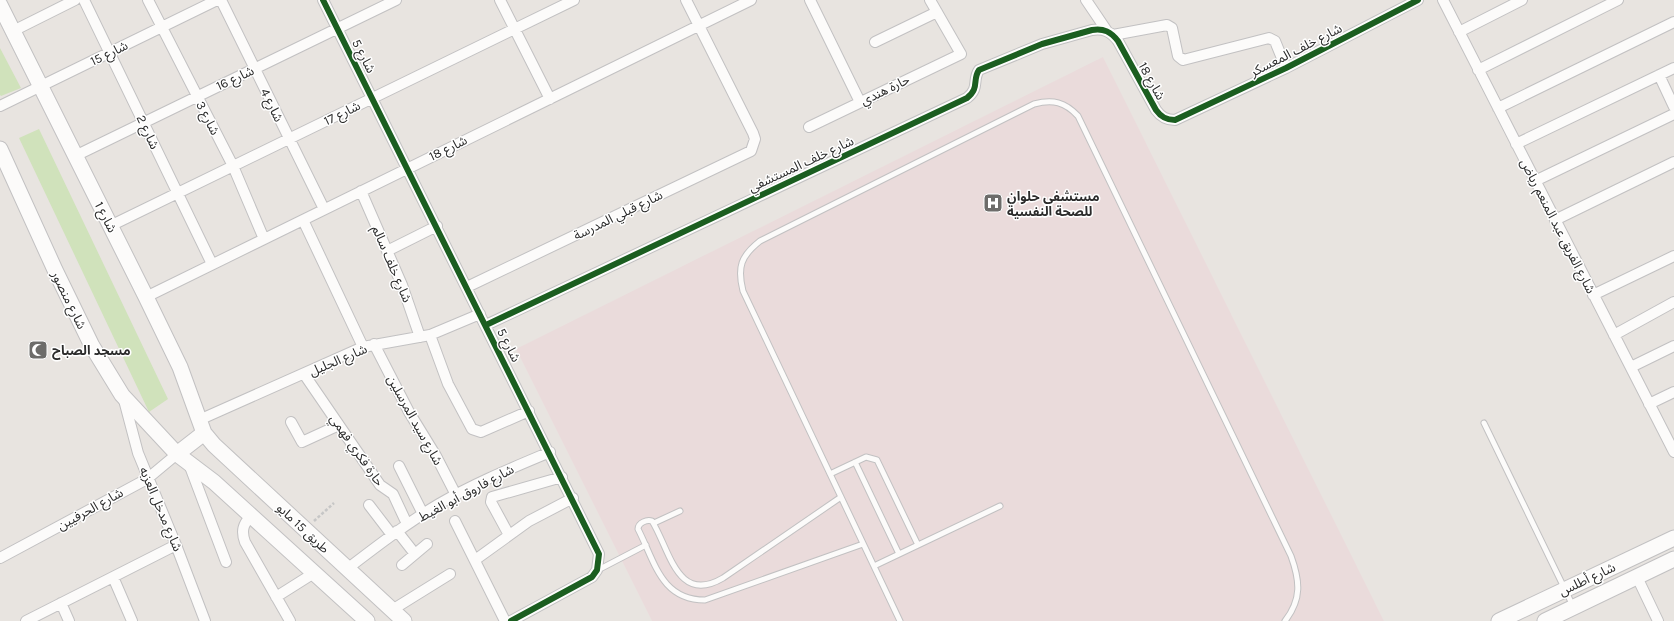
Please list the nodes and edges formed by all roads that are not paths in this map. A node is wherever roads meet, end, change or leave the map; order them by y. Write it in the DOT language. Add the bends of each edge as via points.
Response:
graph roads {
  1 [pos="75,0"];
  2 [pos="84,0"];
  3 [pos="148,0"];
  4 [pos="217,0"];
  5 [pos="221,0"];
  6 [pos="324,0"];
  7 [pos="396,0"];
  8 [pos="500,0"];
  9 [pos="574,0"];
  10 [pos="686,0"];
  11 [pos="751,0"];
  12 [pos="810,0"];
  13 [pos="930,0"];
  14 [pos="1086,0"];
  15 [pos="1418,0"];
  16 [pos="1442,0"];
  17 [pos="1522,0"];
  18 [pos="1618,0"];
  19 [pos="0,5"];
  20 [pos="937,12"];
  21 [pos="1674,22"];
  22 [pos="698,26"];
  23 [pos="162,27"];
  24 [pos="338,28"];
  25 [pos="514,29"];
  26 [pos="13,31"];
  27 [pos="1459,32"];
  28 [pos="1110,33"];
  29 [pos="875,42"];
  30 [pos="110,52"];
  31 [pos="1286,68"];
  32 [pos="1674,68"];
  33 [pos="254,69"];
  34 [pos="1478,70"];
  35 [pos="1659,75"];
  36 [pos="40,86"];
  37 [pos="197,96"];
  38 [pos="372,98"];
  39 [pos="550,99"];
  40 [pos="860,102"];
  41 [pos="0,106"];
  42 [pos="1674,107"];
  43 [pos="1498,108"];
  44 [pos="1674,114"];
  45 [pos="1183,118"];
  46 [pos="144,122"];
  47 [pos="809,127"];
  48 [pos="289,138"];
  49 [pos="1516,144"];
  50 [pos="0,149"];
  51 [pos="75,156"];
  52 [pos="1674,162"];
  53 [pos="233,166"];
  54 [pos="408,168"];
  55 [pos="1535,181"];
  56 [pos="361,191"];
  57 [pos="177,193"];
  58 [pos="324,210"];
  59 [pos="303,220"];
  60 [pos="1555,220"];
  61 [pos="110,226"];
  62 [pos="437,226"];
  63 [pos="264,239"];
  64 [pos="387,251"];
  65 [pos="1674,256"];
  66 [pos="212,264"];
  67 [pos="467,287"];
  68 [pos="1593,295"];
  69 [pos="146,297"];
  70 [pos="1674,302"];
  71 [pos="480,314"];
  72 [pos="486,325"];
  73 [pos="425,336"];
  74 [pos="1614,336"];
  75 [pos="374,344"];
  76 [pos="1674,346"];
  77 [pos="363,348"];
  78 [pos="1630,367"];
  79 [pos="304,374"];
  80 [pos="1674,392"];
  81 [pos="122,395"];
  82 [pos="1649,404"];
  83 [pos="529,411"];
  84 [pos="291,422"];
  85 [pos="1484,423"];
  86 [pos="339,425"];
  87 [pos="202,426"];
  88 [pos="1671,440"];
  89 [pos="550,452"];
  90 [pos="1674,452"];
  91 [pos="183,458"];
  92 [pos="855,462"];
  93 [pos="399,466"];
  94 [pos="830,474"];
  95 [pos="562,477"];
  96 [pos="147,479"];
  97 [pos="456,494"];
  98 [pos="841,497"];
  99 [pos="572,498"];
  100 [pos="369,505"];
  101 [pos="1000,506"];
  102 [pos="680,511"];
  103 [pos="423,514"];
  104 [pos="251,516"];
  105 [pos="455,521"];
  106 [pos="654,523"];
  107 [pos="407,524"];
  108 [pos="394,533"];
  109 [pos="509,535"];
  110 [pos="1674,538"];
  111 [pos="427,544"];
  112 [pos="863,544"];
  113 [pos="176,545"];
  114 [pos="646,545"];
  115 [pos="918,545"];
  116 [pos="415,554"];
  117 [pos="899,554"];
  118 [pos="0,558"];
  119 [pos="1674,559"];
  120 [pos="475,560"];
  121 [pos="226,562"];
  122 [pos="402,565"];
  123 [pos="874,566"];
  124 [pos="347,569"];
  125 [pos="597,570"];
  126 [pos="314,573"];
  127 [pos="450,574"];
  128 [pos="114,577"];
  129 [pos="1638,577"];
  130 [pos="1565,590"];
  131 [pos="276,597"];
  132 [pos="61,603"];
  133 [pos="1574,607"];
  134 [pos="392,610"];
  135 [pos="26,621"];
  136 [pos="69,621"];
  137 [pos="132,621"];
  138 [pos="205,621"];
  139 [pos="290,621"];
  140 [pos="367,621"];
  141 [pos="404,621"];
  142 [pos="505,621"];
  143 [pos="511,621"];
  144 [pos="900,621"];
  145 [pos="1285,621"];
  146 [pos="1499,621"];
  147 [pos="1545,621"];
  148 [pos="1658,621"];
  1 -- 26 [label="street"];
  2 -- 30 [label="street, شارع 2"];
  3 -- 23 [label="street, شارع 3"];
  4 -- 23 [label="street, شارع 15"];
  5 -- 33 [label="street, شارع 4"];
  6 -- 24 [label="street, شارع 5"];
  7 -- 24 [label="street, شارع 16"];
  8 -- 25 [label="street"];
  9 -- 25 [label="street, شارع 17"];
  10 -- 22 [label="street"];
  11 -- 22 [label="street, شارع 18"];
  12 -- 40 [label="street"];
  13 -- 20 [label="street"];
  14 -- 28 [label="street, شارع 18"];
  15 -- 31 [label="street, شارع خلف المعسكر"];
  16 -- 27 [label="street, شارع الفريق عبد المنعم رياض"];
  17 -- 27 [label="street"];
  18 -- 34 [label="street"];
  19 -- 26 [label="street, شارع 1"];
  20 -- 29 [label="street"];
  20 -- 40 [label="street, حارة هندي" via="961,54"];
  21 -- 43 [label="street"];
  22 -- 39 [label="street, شارع 18"];
  22 -- 67 [label="street, شارع قبلي المدرسة" via="755,139 751,150"];
  23 -- 30 [label="street, شارع 15"];
  23 -- 37 [label="street, شارع 3"];
  24 -- 33 [label="street, شارع 16"];
  24 -- 38 [label="street, شارع 5"];
  25 -- 38 [label="street, شارع 17"];
  25 -- 39 [label="street"];
  26 -- 36 [label="street, شارع 1"];
  27 -- 34 [label="street, شارع الفريق عبد المنعم رياض"];
  28 -- 31 [label="street" via="1167,25 1172,28 1178,56 1183,60 1269,38 1274,41"];
  28 -- 45 [label="street, شارع 18" via="1161,116 1168,120"];
  28 -- 72 [label="street, شارع خلف المستشفي" via="1100,29 1060,38 981,69 976,75 974,91 967,98"];
  30 -- 36 [label="street, شارع 15"];
  30 -- 46 [label="street, شارع 2"];
  31 -- 45 [label="street, شارع خلف المعسكر"];
  32 -- 35 [label="street"];
  33 -- 37 [label="street, شارع 16"];
  33 -- 48 [label="street, شارع 4"];
  34 -- 43 [label="street, شارع الفريق عبد المنعم رياض"];
  35 -- 42 [label="street"];
  35 -- 49 [label="street"];
  36 -- 41 [label="street, شارع 15"];
  36 -- 51 [label="street, شارع 1"];
  37 -- 46 [label="street, شارع 16"];
  37 -- 53 [label="street, شارع 3"];
  38 -- 48 [label="street, شارع 17"];
  38 -- 54 [label="street, شارع 5"];
  39 -- 54 [label="street, شارع 18"];
  40 -- 47 [label="street, حارة هندي"];
  43 -- 49 [label="street, شارع الفريق عبد المنعم رياض"];
  44 -- 55 [label="street"];
  46 -- 51 [label="street, شارع 16"];
  46 -- 57 [label="street, شارع 2"];
  48 -- 53 [label="street, شارع 17"];
  48 -- 58 [label="street, شارع 4"];
  49 -- 55 [label="street, شارع الفريق عبد المنعم رياض"];
  50 -- 81 [label="street, شارع منصور" via="92,346"];
  51 -- 61 [label="street, شارع 1"];
  52 -- 60 [label="street"];
  53 -- 57 [label="street, شارع 17"];
  53 -- 63 [label="street, شارع 3"];
  54 -- 56 [label="street, شارع 18"];
  54 -- 62 [label="street, شارع 5"];
  55 -- 60 [label="street, شارع الفريق عبد المنعم رياض"];
  56 -- 58 [label="street, شارع 18"];
  56 -- 64 [label="street, شارع خلف سالم"];
  57 -- 61 [label="street, شارع 17"];
  57 -- 66 [label="street, شارع 2"];
  58 -- 59 [label="street, شارع 18"];
  59 -- 63 [label="street, شارع 18"];
  59 -- 77 [label="street"];
  60 -- 68 [label="street, شارع الفريق عبد المنعم رياض"];
  61 -- 69 [label="street, شارع 1"];
  62 -- 64 [label="street"];
  62 -- 67 [label="street, شارع 5"];
  63 -- 66 [label="street, شارع 18"];
  64 -- 73 [label="street, شارع خلف سالم" via="412,312"];
  65 -- 68 [label="street"];
  66 -- 69 [label="street, شارع 18"];
  67 -- 71 [label="street, شارع 5"];
  68 -- 74 [label="street, شارع الفريق عبد المنعم رياض"];
  69 -- 87 [label="street, شارع 1" via="180,367"];
  70 -- 74 [label="street"];
  71 -- 72 [label="street, شارع 5"];
  71 -- 73 [label="street, شارع الجليل"];
  72 -- 83 [label="street, شارع 5"];
  73 -- 75 [label="street, شارع الجليل"];
  73 -- 83 [label="street, شارع خلف سالم" via="472,429 481,432"];
  74 -- 78 [label="street, شارع الفريق عبد المنعم رياض"];
  75 -- 77 [label="street, شارع الجليل"];
  75 -- 97 [label="street, شارع سيد المرسلين" via="412,418"];
  76 -- 78 [label="street"];
  77 -- 79 [label="street, شارع الجليل"];
  78 -- 82 [label="street, شارع الفريق عبد المنعم رياض"];
  79 -- 86 [label="street, حارة فكري فهمي"];
  79 -- 87 [label="street, شارع الجليل"];
  80 -- 82 [label="street"];
  81 -- 91 [label="street, شارع منصور"];
  81 -- 96 [label="street, شارع مدخل العزبه"];
  82 -- 88 [label="street, شارع الفريق عبد المنعم رياض"];
  83 -- 89 [label="street, شارع 5"];
  84 -- 86 [label="street" via="302,442"];
  85 -- 130 [label="lane"];
  86 -- 107 [label="street, حارة فكري فهمي" via="380,485 393,494"];
  87 -- 91 [label="street"];
  87 -- 124 [label="street, طريق 15 مايو" via="214,445"];
  88 -- 90 [label="street, شارع الفريق عبد المنعم رياض"];
  89 -- 95 [label="street, شارع 5"];
  89 -- 97 [label="street, شارع فاروق أبو الغيط"];
  91 -- 96 [label="street, شارع الحرفيين"];
  91 -- 104 [label="street, طريق 15 مايو"];
  91 -- 121 [label="street, شارع منصور"];
  92 -- 94 [label="lane"];
  92 -- 115 [label="lane" via="866,457 877,460"];
  92 -- 117 [label="lane"];
  93 -- 103 [label="street"];
  94 -- 98 [label="lane"];
  94 -- 145 [label="lane" via="743,291 740,277 742,262 749,250 760,241 1034,104 1046,100 1058,102 1070,107 1078,116 1291,556 1297,574 1298,593 1293,611"];
  95 -- 99 [label="street, شارع 5"];
  95 -- 109 [label="street" via="492,497 491,502"];
  96 -- 113 [label="street, شارع مدخل العزبه"];
  96 -- 118 [label="street, شارع الحرفيين"];
  97 -- 103 [label="street, شارع فاروق أبو الغيط"];
  98 -- 106 [label="lane" via="723,578 704,586 694,585 678,573"];
  98 -- 112 [label="lane"];
  99 -- 109 [label="street"];
  99 -- 125 [label="street, شارع 5" via="600,554"];
  100 -- 108 [label="street"];
  101 -- 115 [label="lane"];
  102 -- 106 [label="lane"];
  103 -- 107 [label="street, شارع فاروق أبو الغيط"];
  104 -- 126 [label="street, طريق 15 مايو"];
  104 -- 131 [label="street" via="245,522 243,536"];
  105 -- 120 [label="street"];
  106 -- 114 [label="lane" via="650,520 638,526"];
  107 -- 108 [label="street, شارع فاروق أبو الغيط"];
  108 -- 116 [label="street"];
  108 -- 124 [label="street, شارع فاروق أبو الغيط"];
  109 -- 120 [label="street"];
  110 -- 130 [label="street, شارع أطلس"];
  111 -- 116 [label="street"];
  112 -- 114 [label="lane" via="705,600 693,600 671,590"];
  112 -- 123 [label="lane"];
  113 -- 128 [label="street"];
  113 -- 138 [label="street, شارع مدخل العزبه"];
  114 -- 125 [label="lane"];
  115 -- 117 [label="lane"];
  116 -- 122 [label="street"];
  117 -- 123 [label="lane"];
  119 -- 129 [label="street, شارع أطلس"];
  120 -- 142 [label="street"];
  123 -- 144 [label="lane"];
  124 -- 134 [label="street, طريق 15 مايو"];
  125 -- 143 [label="street" via="585,582"];
  126 -- 131 [label="street"];
  126 -- 140 [label="street, طريق 15 مايو"];
  127 -- 134 [label="street"];
  128 -- 132 [label="street"];
  128 -- 137 [label="street"];
  129 -- 133 [label="street, شارع أطلس"];
  129 -- 148 [label="street"];
  130 -- 133 [label="lane"];
  130 -- 146 [label="street, شارع أطلس"];
  131 -- 139 [label="street"];
  132 -- 135 [label="street"];
  132 -- 136 [label="street"];
  133 -- 147 [label="street, شارع أطلس"];
  134 -- 141 [label="street, طريق 15 مايو"];
}
